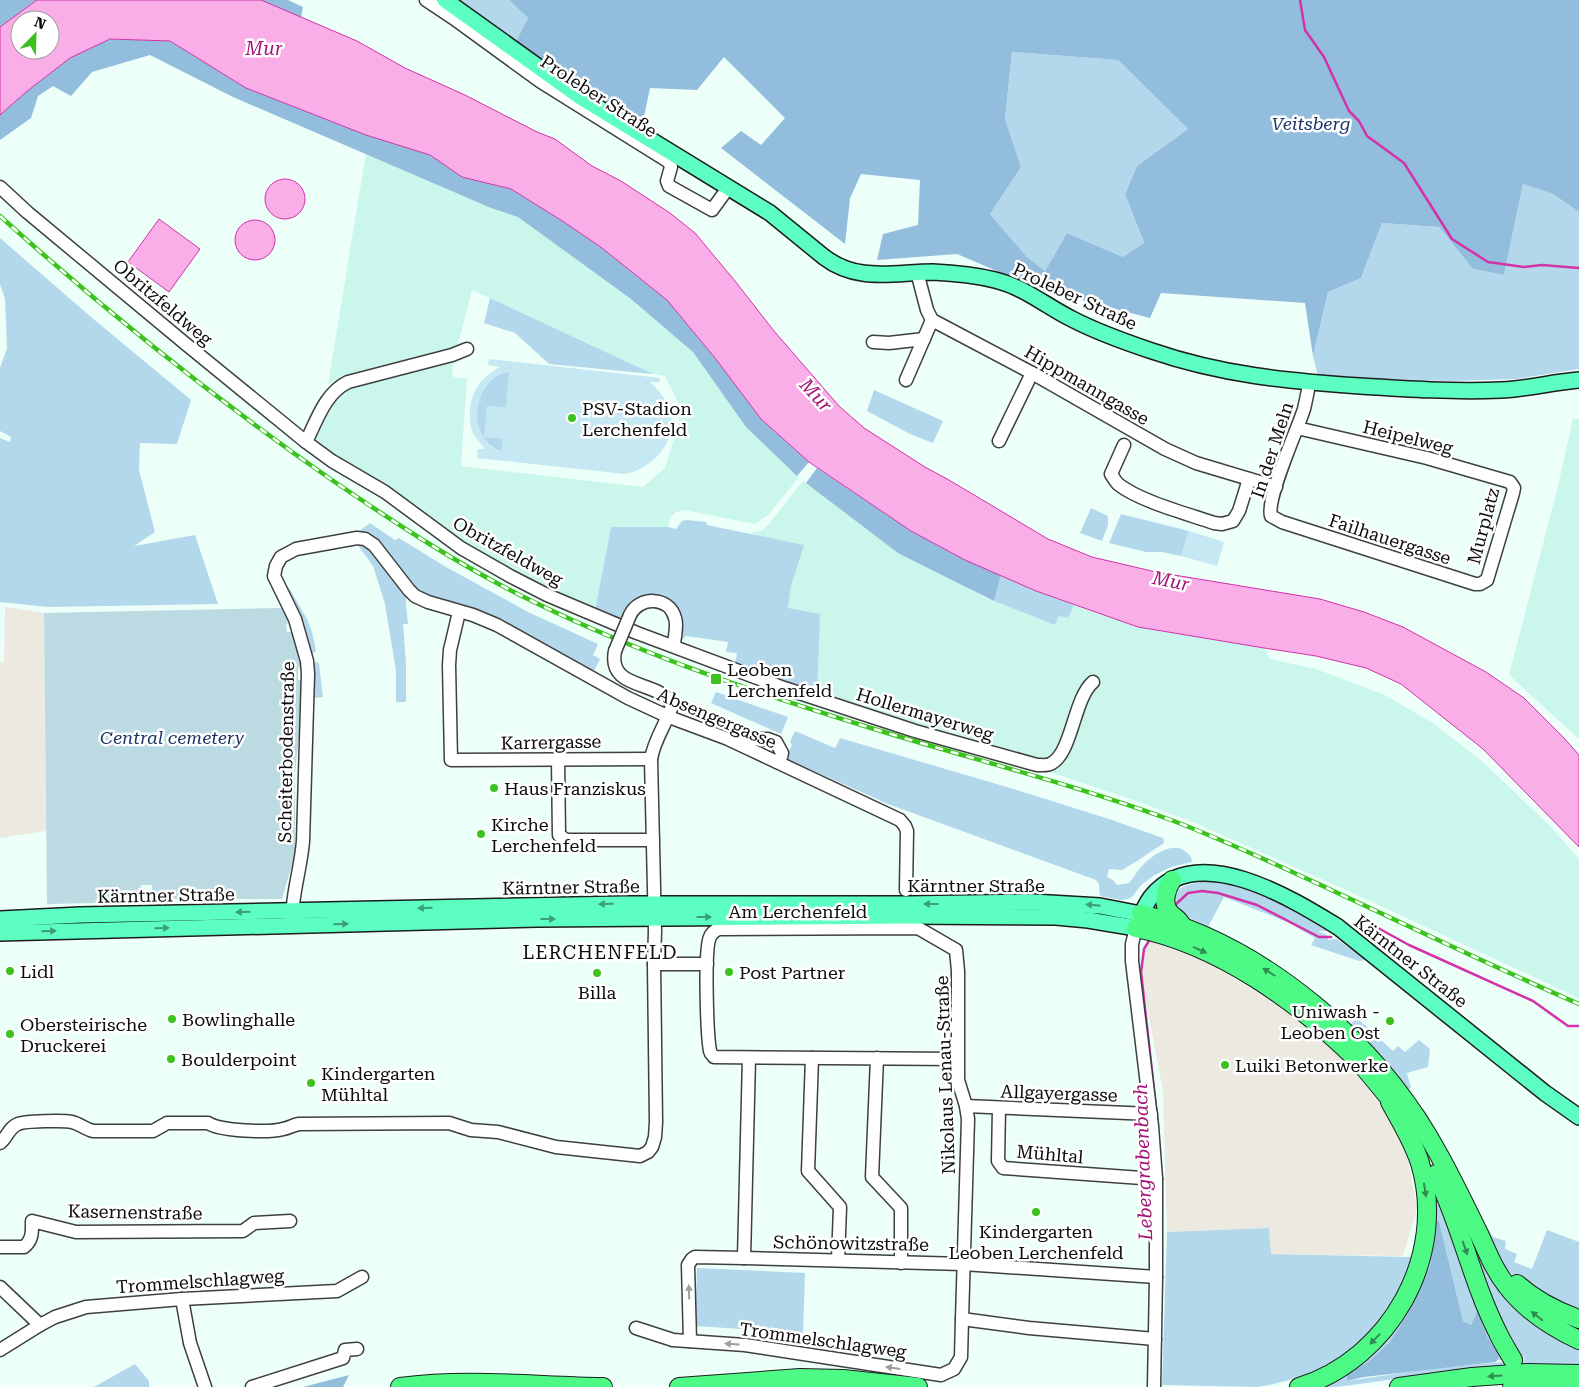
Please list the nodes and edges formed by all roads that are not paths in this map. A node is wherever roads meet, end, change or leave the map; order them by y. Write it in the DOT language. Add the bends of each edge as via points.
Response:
graph roads {
  1 [pos="426,0"];
  2 [pos="445,0"];
  3 [pos="0,187"];
  4 [pos="728,188"];
  5 [pos="917,272"];
  6 [pos="932,320"];
  7 [pos="924,339"];
  8 [pos="873,342"];
  9 [pos="467,349"];
  10 [pos="1032,373"];
  11 [pos="906,380"];
  12 [pos="1579,380"];
  13 [pos="1309,383"];
  14 [pos="1297,428"];
  15 [pos="1128,437"];
  16 [pos="999,441"];
  17 [pos="306,442"];
  18 [pos="1249,479"];
  19 [pos="1510,482"];
  20 [pos="1276,487"];
  21 [pos="1282,522"];
  22 [pos="1486,580"];
  23 [pos="459,612"];
  24 [pos="674,646"];
  25 [pos="1093,682"];
  26 [pos="669,717"];
  27 [pos="558,759"];
  28 [pos="652,759"];
  29 [pos="653,840"];
  30 [pos="1172,880"];
  31 [pos="906,890"];
  32 [pos="655,911"];
  33 [pos="3,917"];
  34 [pos="292,918"];
  35 [pos="1138,921"];
  36 [pos="1182,926"];
  37 [pos="918,928"];
  38 [pos="0,933"];
  39 [pos="654,964"];
  40 [pos="707,964"];
  41 [pos="749,1058"];
  42 [pos="812,1058"];
  43 [pos="877,1058"];
  44 [pos="958,1059"];
  45 [pos="1387,1097"];
  46 [pos="966,1106"];
  47 [pos="999,1108"];
  48 [pos="1151,1114"];
  49 [pos="1579,1118"];
  50 [pos="0,1143"];
  51 [pos="1156,1179"];
  52 [pos="290,1221"];
  53 [pos="1481,1238"];
  54 [pos="0,1247"];
  55 [pos="744,1258"];
  56 [pos="838,1260"];
  57 [pos="901,1263"];
  58 [pos="963,1264"];
  59 [pos="362,1277"];
  60 [pos="1156,1277"];
  61 [pos="0,1287"];
  62 [pos="182,1299"];
  63 [pos="962,1319"];
  64 [pos="1579,1319"];
  65 [pos="40,1325"];
  66 [pos="636,1328"];
  67 [pos="1155,1339"];
  68 [pos="1579,1340"];
  69 [pos="690,1341"];
  70 [pos="357,1349"];
  71 [pos="0,1350"];
  72 [pos="1513,1360"];
  73 [pos="1579,1374"];
  74 [pos="204,1387"];
  75 [pos="252,1387"];
  76 [pos="400,1387"];
  77 [pos="603,1387"];
  78 [pos="680,1387"];
  79 [pos="918,1387"];
  80 [pos="1154,1387"];
  81 [pos="1299,1387"];
  82 [pos="1399,1387"];
  83 [pos="1512,1387"];
  84 [pos="1579,1387"];
  1 -- 4 [label="street, Proleber Straße" via="541,82 669,162 669,186 712,210"];
  2 -- 4 [label="main road, Proleber Straße" via="556,80"];
  3 -- 17 [label="street, Obritzfeldweg"];
  4 -- 5 [label="main road, Proleber Straße" via="770,213 840,268 865,274"];
  5 -- 6 [label="street"];
  5 -- 13 [label="main road, Proleber Straße" via="966,274 998,280 1030,293 1075,321 1152,351 1226,371"];
  6 -- 7 [label="street"];
  6 -- 10 [label="street, Hippmanngasse"];
  7 -- 8 [label="street"];
  7 -- 11 [label="street"];
  9 -- 17 [label="street" via="339,387 329,398"];
  10 -- 15 [label="street, Hippmanngasse"];
  10 -- 16 [label="street"];
  12 -- 13 [label="main road, Proleber Straße" via="1476,391"];
  13 -- 14 [label="street, In der Meln"];
  14 -- 19 [label="street, Heipelweg" via="1427,458"];
  14 -- 20 [label="street, In der Meln"];
  15 -- 18 [label="street, Hippmanngasse"];
  15 -- 18 [label="street" via="1110,474 1116,483 1166,506 1222,524 1233,521"];
  17 -- 24 [label="street, Obritzfeldweg" via="384,492 461,548 510,576 592,614"];
  18 -- 20 [label="street, Hippmanngasse"];
  19 -- 22 [label="street, Murplatz" via="1513,493"];
  20 -- 21 [label="street, In der Meln" via="1270,512"];
  21 -- 22 [label="street, Failhauergasse" via="1474,584"];
  23 -- 26 [label="street, Absengergasse" via="497,625 628,698"];
  23 -- 27 [label="street, Karrergasse" via="449,665 451,760"];
  23 -- 34 [label="street, Scheiterbodenstraße" via="415,596 374,545 365,539 296,549 282,557 276,566 274,576 295,619 308,674 303,841"];
  24 -- 25 [label="street, Hollermayerweg" via="850,710 1036,765 1050,764 1059,756 1086,688"];
  24 -- 26 [label="street, bridge" via="676,622 673,612 665,604 655,601 644,602 635,608 614,651 614,663 623,677 666,696 672,706"];
  26 -- 28 [label="street"];
  26 -- 31 [label="street, Absengergasse" via="728,739 772,740 782,753 777,762 900,820 907,831"];
  27 -- 28 [label="street, Karrergasse"];
  27 -- 29 [label="street" via="559,835 562,838"];
  28 -- 29 [label="street"];
  29 -- 32 [label="street"];
  30 -- 35 [label="main road" via="1152,896"];
  30 -- 36 [label="highway" via="1165,903 1169,913"];
  30 -- 49 [label="main road, Kärntner Straße" via="1200,872 1219,874 1267,888 1307,908 1338,927"];
  34 -- 32 [label="main road, Kärntner Straße, one-way"];
  32 -- 34 [label="main road, Kärntner Straße, one-way" via="389,906"];
  32 -- 35 [label="main road, Kärntner Straße"];
  32 -- 39 [label="street"];
  34 -- 33 [label="main road, Kärntner Straße, one-way"];
  38 -- 34 [label="main road, Kärntner Straße, one-way"];
  35 -- 36 [label="highway"];
  35 -- 45 [label="highway, one-way" via="1155,932 1239,969 1276,991 1359,1063"];
  35 -- 48 [label="street" via="1132,944 1132,961"];
  53 -- 36 [label="highway, one-way" via="1422,1125 1384,1072 1353,1039 1322,1010 1284,982 1212,939"];
  37 -- 40 [label="street, Am Lerchenfeld" via="718,929 709,938"];
  37 -- 44 [label="street, Nikolaus Lenau-Straße" via="957,953"];
  39 -- 40 [label="street"];
  39 -- 50 [label="street" via="656,1122 654,1142 644,1155 556,1147 449,1123 299,1124 282,1130 230,1130 208,1123 167,1123 153,1131 93,1131 70,1121 23,1122 13,1127"];
  40 -- 41 [label="street, Am Lerchenfeld" via="710,1052 716,1057"];
  41 -- 42 [label="street, Am Lerchenfeld"];
  41 -- 55 [label="street"];
  42 -- 43 [label="street, Am Lerchenfeld"];
  42 -- 56 [label="street" via="808,1170 840,1206"];
  43 -- 44 [label="street, Am Lerchenfeld"];
  43 -- 57 [label="street" via="872,1176 901,1208"];
  44 -- 46 [label="street, Nikolaus Lenau-Straße" via="958,1080"];
  45 -- 72 [label="highway, one-way" via="1417,1136 1449,1200 1485,1305"];
  45 -- 81 [label="highway, one-way" via="1411,1139 1426,1194 1422,1252 1413,1282 1399,1310 1356,1358"];
  46 -- 47 [label="street, Allgayergasse"];
  46 -- 58 [label="street, Nikolaus Lenau-Straße"];
  47 -- 48 [label="street, Allgayergasse"];
  47 -- 51 [label="street, Mühltal" via="998,1161 1004,1168"];
  48 -- 51 [label="street"];
  51 -- 60 [label="street"];
  52 -- 54 [label="street, Kasernenstraße" via="254,1223 243,1230 76,1232 32,1220 29,1243 24,1247"];
  53 -- 64 [label="highway" via="1526,1292"];
  68 -- 53 [label="highway, one-way" via="1547,1324 1518,1299 1494,1266"];
  55 -- 56 [label="street, Schönowitzstraße"];
  69 -- 55 [label="street, Schönowitzstraße, one-way" via="690,1261 695,1257"];
  56 -- 57 [label="street, Schönowitzstraße"];
  57 -- 58 [label="street, Schönowitzstraße"];
  58 -- 60 [label="street, Schönowitzstraße"];
  58 -- 63 [label="street, Nikolaus Lenau-Straße"];
  59 -- 62 [label="street, Trommelschlagweg" via="337,1290"];
  60 -- 67 [label="street"];
  61 -- 65 [label="street"];
  62 -- 65 [label="street, Trommelschlagweg" via="86,1307"];
  62 -- 74 [label="street" via="190,1343"];
  63 -- 67 [label="street"];
  63 -- 69 [label="street, Trommelschlagweg, one-way" via="961,1357 954,1369 941,1375 745,1345"];
  65 -- 71 [label="street, Trommelschlagweg"];
  66 -- 69 [label="street, Trommelschlagweg" via="673,1340"];
  67 -- 80 [label="street"];
  70 -- 75 [label="street" via="345,1350 343,1358"];
  73 -- 82 [label="highway, one-way" via="1519,1374"];
  76 -- 77 [label="highway" via="492,1383"];
  78 -- 79 [label="highway" via="800,1378"];
  83 -- 84 [label="highway"];
}
